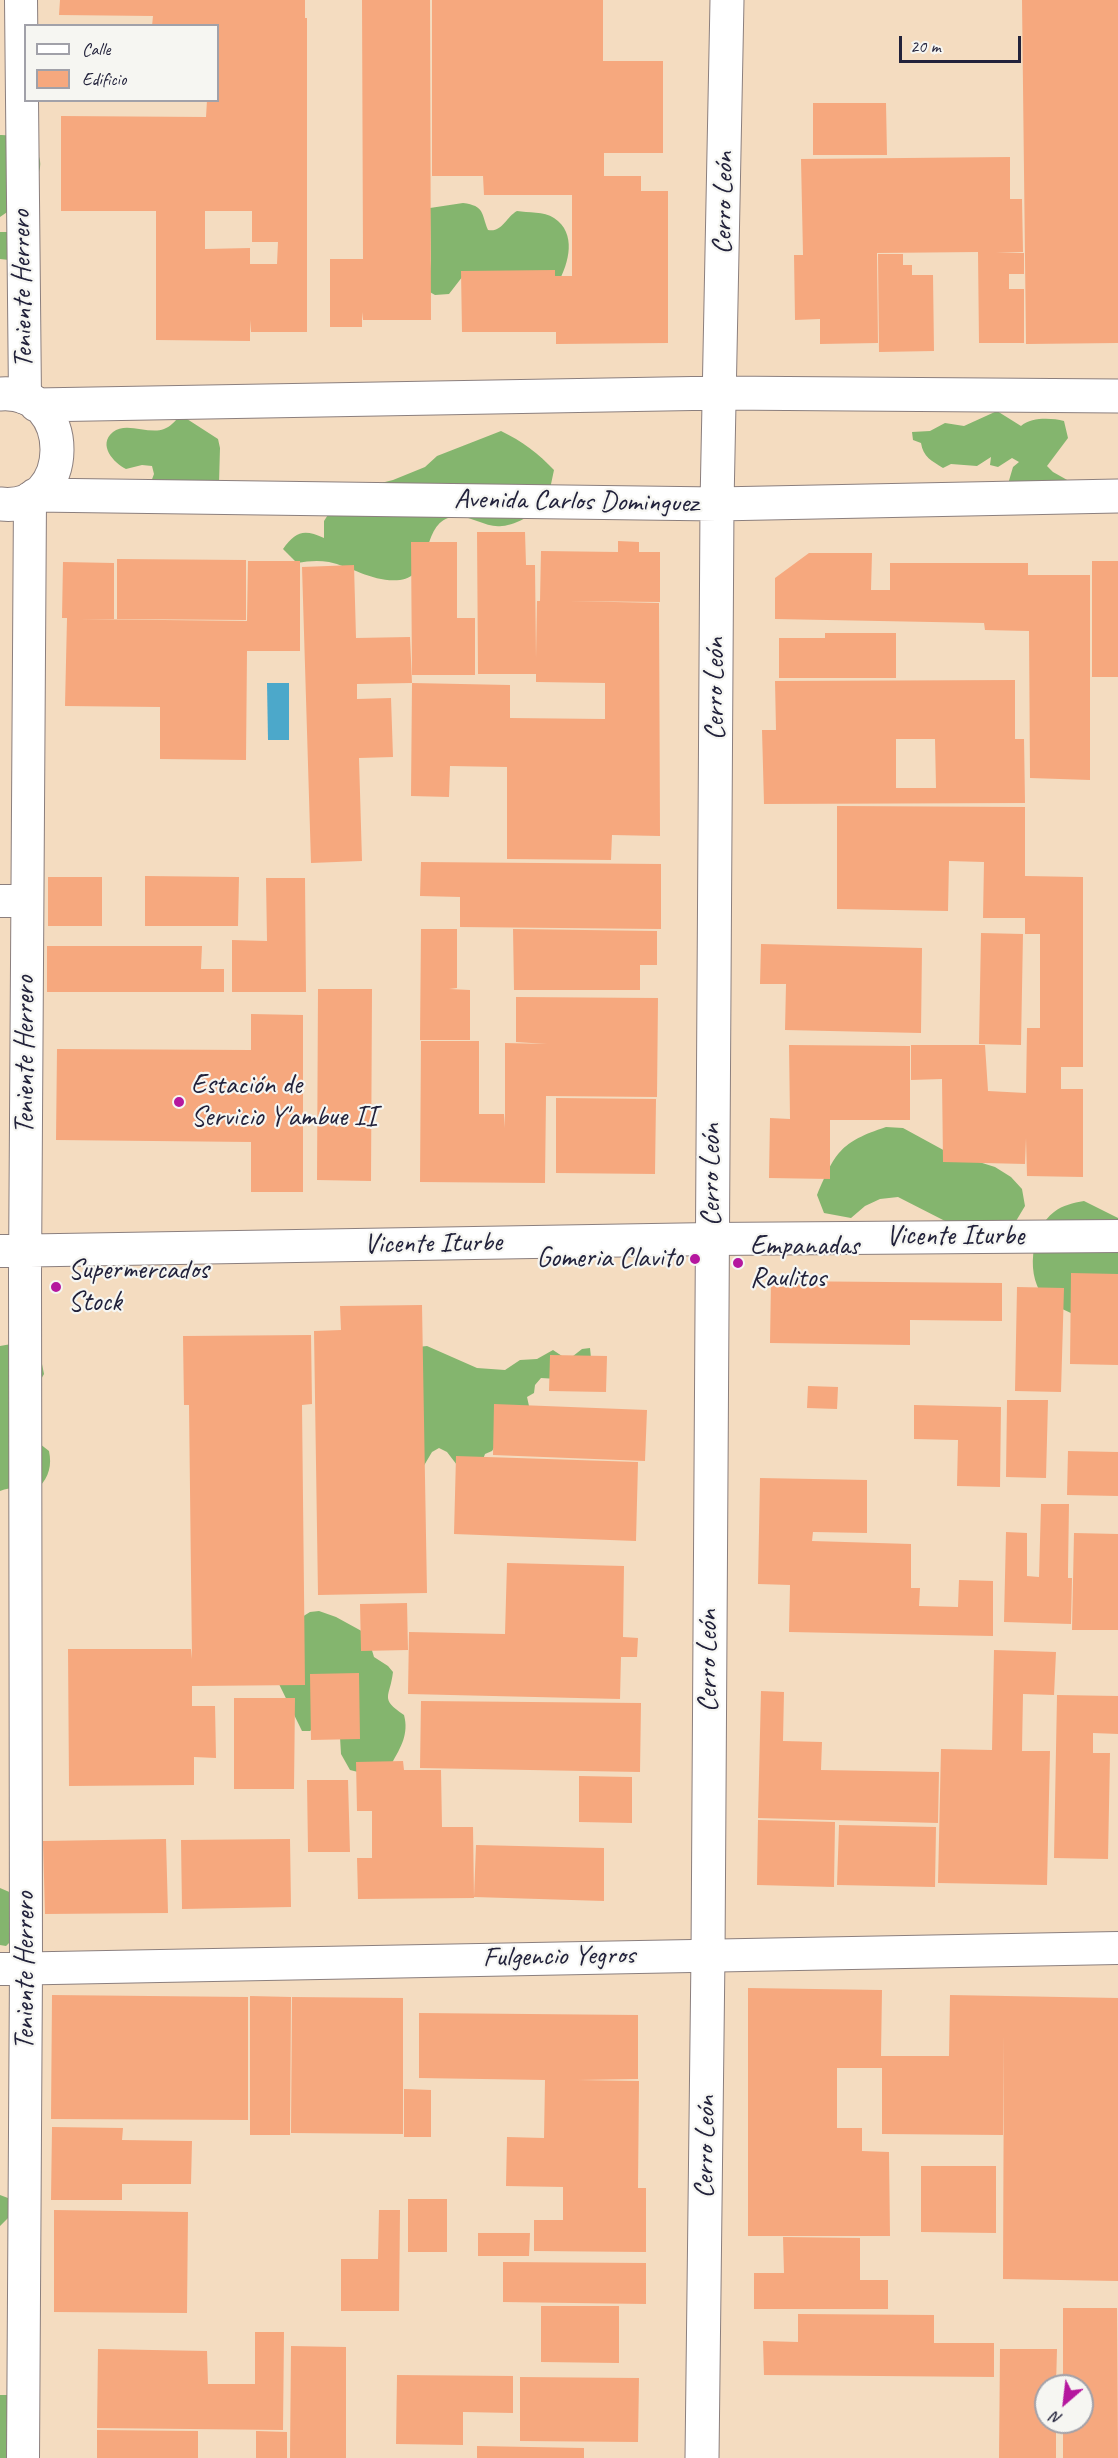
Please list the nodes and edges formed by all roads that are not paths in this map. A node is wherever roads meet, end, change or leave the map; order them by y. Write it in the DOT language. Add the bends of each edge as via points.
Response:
graph roads {
  1 [pos="21,0"];
  2 [pos="727,0"];
  3 [pos="10,87"];
  4 [pos="721,393"];
  5 [pos="1118,396"];
  6 [pos="20,399"];
  7 [pos="1118,496"];
  8 [pos="22,499"];
  9 [pos="717,504"];
  10 [pos="14,901"];
  11 [pos="1118,1236"];
  12 [pos="711,1239"];
  13 [pos="13,1251"];
  14 [pos="13,1612"];
  15 [pos="1118,1948"];
  16 [pos="708,1954"];
  17 [pos="13,1968"];
  18 [pos="12,2330"];
  19 [pos="23,2458"];
  20 [pos="702,2458"];
  1 -- 3 [label="street, Teniente Herrero"];
  2 -- 4 [label="street, Cerro León"];
  3 -- 6 [label="street, Teniente Herrero"];
  4 -- 5 [label="street"];
  4 -- 6 [label="street"];
  4 -- 9 [label="street, Cerro León"];
  6 -- 8 [label="street" via="51,420 59,450 55,471"];
  7 -- 9 [label="street, Avenida Carlos Dominguez"];
  8 -- 9 [label="street, Avenida Carlos Dominguez"];
  8 -- 10 [label="street, Teniente Herrero"];
  9 -- 12 [label="street, Cerro León"];
  10 -- 13 [label="street, Teniente Herrero"];
  11 -- 12 [label="street, Vicente Iturbe"];
  12 -- 13 [label="street, Vicente Iturbe"];
  12 -- 16 [label="street, Cerro León"];
  13 -- 14 [label="street, Teniente Herrero"];
  14 -- 17 [label="street, Teniente Herrero"];
  15 -- 16 [label="street, Fulgencio Yegros"];
  16 -- 17 [label="street, Fulgencio Yegros"];
  16 -- 20 [label="street, Cerro León"];
  17 -- 18 [label="street, Teniente Herrero"];
  18 -- 19 [label="street, Teniente Herrero"];
}
